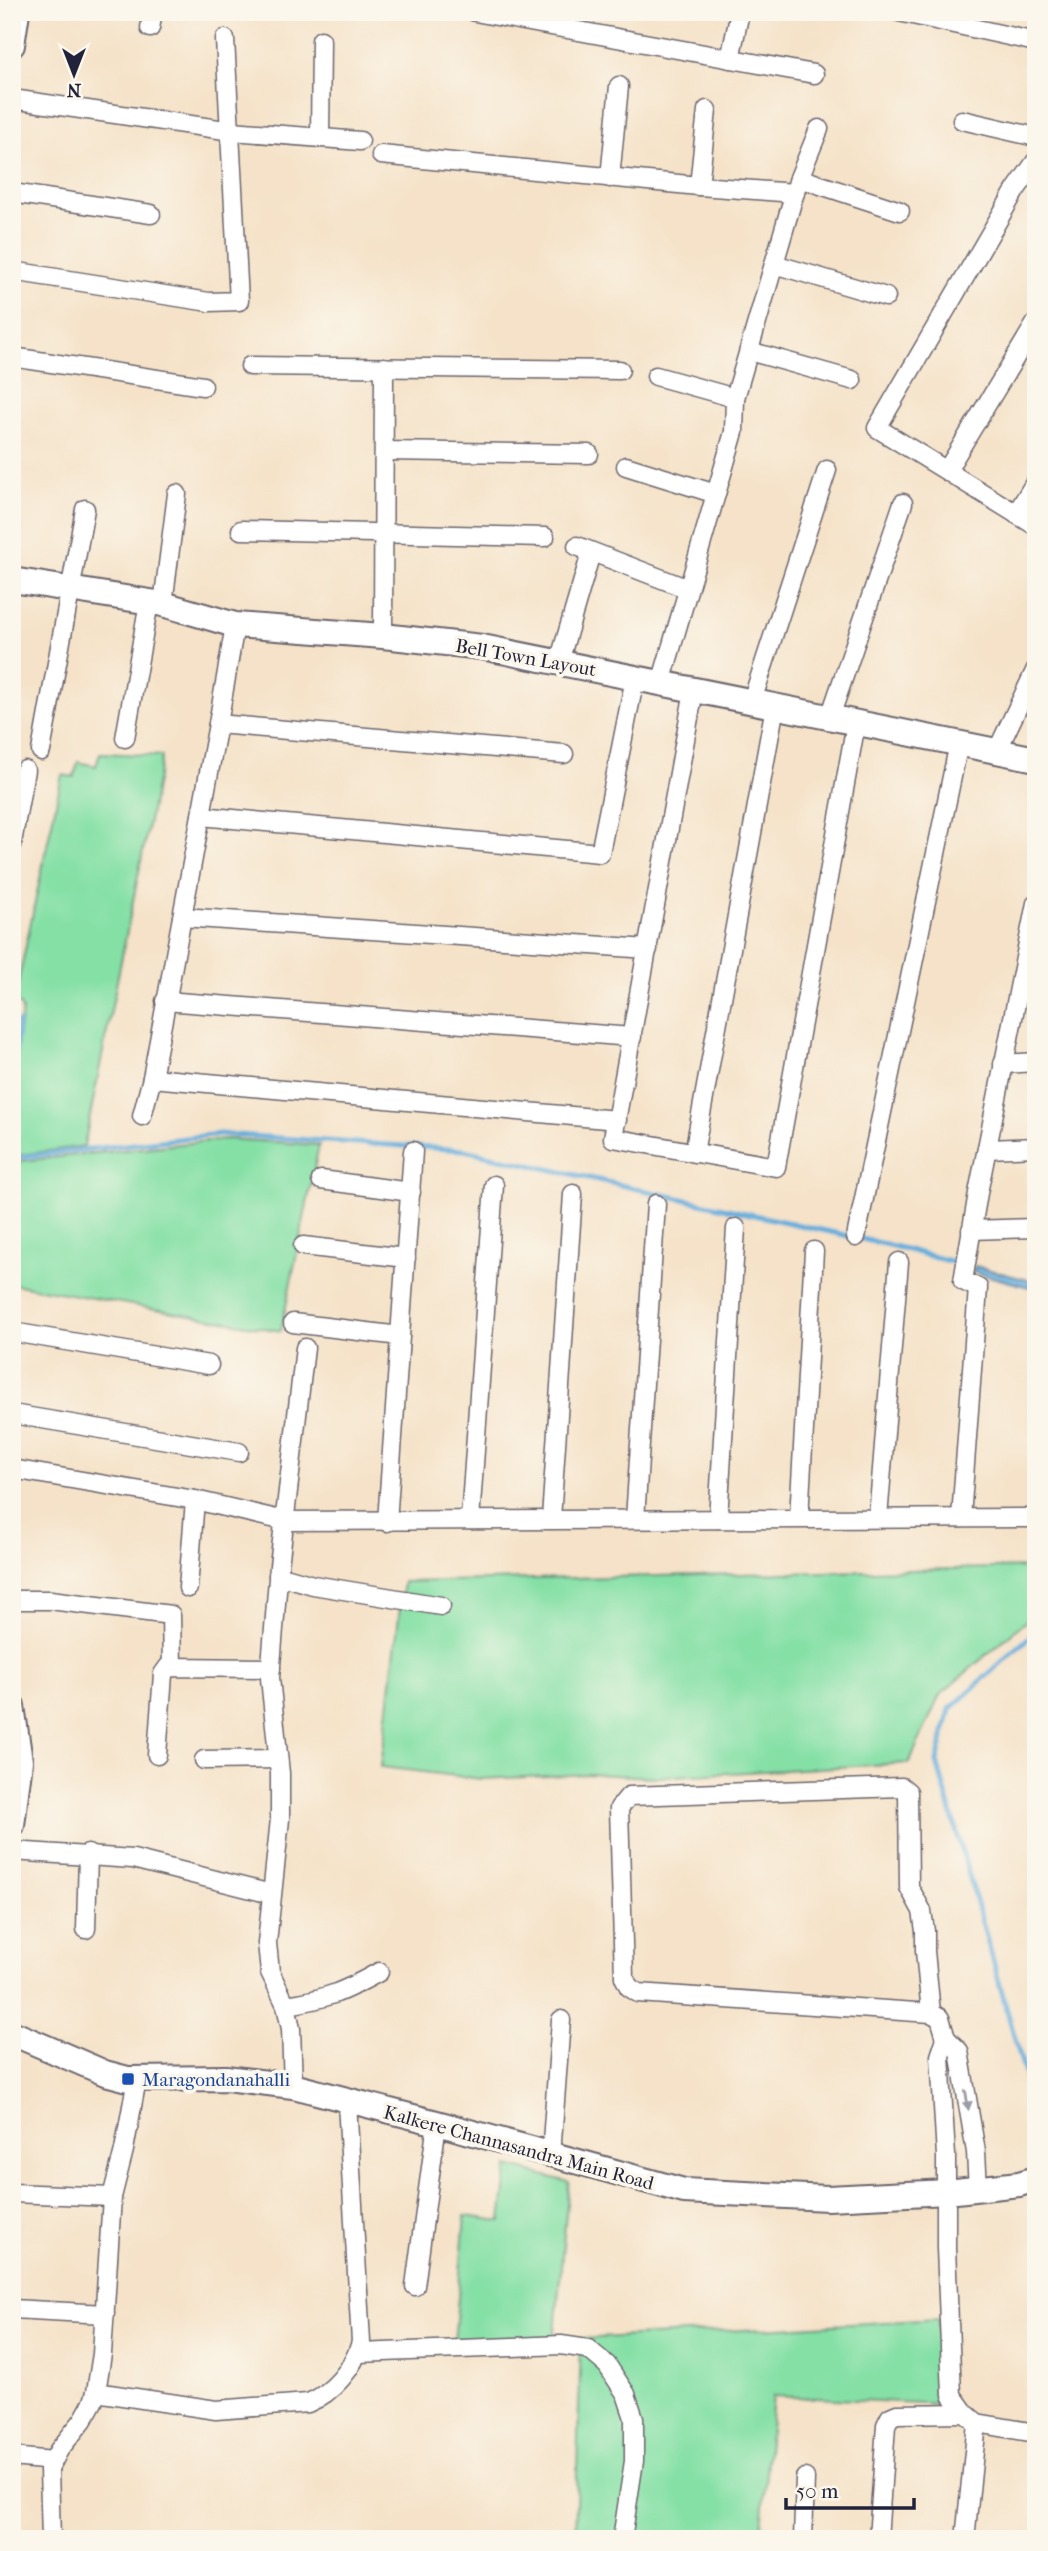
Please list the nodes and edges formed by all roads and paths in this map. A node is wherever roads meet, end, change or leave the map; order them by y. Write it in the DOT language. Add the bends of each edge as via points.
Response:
graph roads {
  1 [pos="17,12"];
  2 [pos="475,12"];
  3 [pos="740,12"];
  4 [pos="899,12"];
  5 [pos="225,39"];
  6 [pos="321,40"];
  7 [pos="1036,42"];
  8 [pos="12,45"];
  9 [pos="730,59"];
  10 [pos="814,74"];
  11 [pos="619,86"];
  12 [pos="12,99"];
  13 [pos="707,110"];
  14 [pos="962,120"];
  15 [pos="819,129"];
  16 [pos="232,131"];
  17 [pos="1036,137"];
  18 [pos="320,138"];
  19 [pos="360,141"];
  20 [pos="382,155"];
  21 [pos="1036,161"];
  22 [pos="610,177"];
  23 [pos="797,185"];
  24 [pos="699,186"];
  25 [pos="12,193"];
  26 [pos="900,211"];
  27 [pos="151,214"];
  28 [pos="774,264"];
  29 [pos="12,271"];
  30 [pos="886,298"];
  31 [pos="1036,323"];
  32 [pos="749,351"];
  33 [pos="12,357"];
  34 [pos="250,366"];
  35 [pos="384,367"];
  36 [pos="620,370"];
  37 [pos="656,376"];
  38 [pos="852,380"];
  39 [pos="203,386"];
  40 [pos="735,398"];
  41 [pos="384,451"];
  42 [pos="589,454"];
  43 [pos="626,466"];
  44 [pos="827,470"];
  45 [pos="947,470"];
  46 [pos="1036,481"];
  47 [pos="177,494"];
  48 [pos="716,494"];
  49 [pos="903,503"];
  50 [pos="85,509"];
  51 [pos="1016,513"];
  52 [pos="1036,526"];
  53 [pos="241,530"];
  54 [pos="384,533"];
  55 [pos="545,537"];
  56 [pos="12,580"];
  57 [pos="71,587"];
  58 [pos="688,589"];
  59 [pos="156,603"];
  60 [pos="234,625"];
  61 [pos="383,636"];
  62 [pos="559,662"];
  63 [pos="1036,669"];
  64 [pos="635,678"];
  65 [pos="661,683"];
  66 [pos="694,690"];
  67 [pos="763,704"];
  68 [pos="830,717"];
  69 [pos="856,723"];
  70 [pos="218,724"];
  71 [pos="125,738"];
  72 [pos="959,744"];
  73 [pos="41,751"];
  74 [pos="997,751"];
  75 [pos="564,754"];
  76 [pos="1036,759"];
  77 [pos="26,771"];
  78 [pos="201,816"];
  79 [pos="12,843"];
  80 [pos="1036,903"];
  81 [pos="182,917"];
  82 [pos="1032,944"];
  83 [pos="648,949"];
  84 [pos="165,1001"];
  85 [pos="632,1037"];
  86 [pos="1036,1062"];
  87 [pos="1003,1064"];
  88 [pos="152,1078"];
  89 [pos="142,1116"];
  90 [pos="617,1120"];
  91 [pos="1036,1147"];
  92 [pos="986,1149"];
  93 [pos="414,1151"];
  94 [pos="694,1153"];
  95 [pos="321,1180"];
  96 [pos="494,1185"];
  97 [pos="411,1192"];
  98 [pos="573,1194"];
  99 [pos="656,1204"];
  100 [pos="736,1228"];
  101 [pos="1036,1228"];
  102 [pos="971,1230"];
  103 [pos="856,1237"];
  104 [pos="303,1246"];
  105 [pos="814,1251"];
  106 [pos="406,1258"];
  107 [pos="899,1262"];
  108 [pos="293,1323"];
  109 [pos="12,1332"];
  110 [pos="400,1336"];
  111 [pos="305,1348"];
  112 [pos="209,1366"];
  113 [pos="12,1415"];
  114 [pos="239,1452"];
  115 [pos="12,1469"];
  116 [pos="195,1500"];
  117 [pos="799,1518"];
  118 [pos="878,1518"];
  119 [pos="961,1518"];
  120 [pos="1036,1518"];
  121 [pos="551,1519"];
  122 [pos="635,1519"];
  123 [pos="718,1519"];
  124 [pos="470,1520"];
  125 [pos="285,1521"];
  126 [pos="387,1522"];
  127 [pos="278,1575"];
  128 [pos="188,1588"];
  129 [pos="12,1601"];
  130 [pos="440,1606"];
  131 [pos="172,1667"];
  132 [pos="271,1668"];
  133 [pos="12,1706"];
  134 [pos="157,1755"];
  135 [pos="278,1759"];
  136 [pos="204,1760"];
  137 [pos="12,1825"];
  138 [pos="12,1851"];
  139 [pos="88,1854"];
  140 [pos="271,1894"];
  141 [pos="86,1929"];
  142 [pos="379,1972"];
  143 [pos="286,2005"];
  144 [pos="931,2013"];
  145 [pos="561,2020"];
  146 [pos="12,2033"];
  147 [pos="946,2038"];
  148 [pos="137,2079"];
  149 [pos="293,2086"];
  150 [pos="346,2102"];
  151 [pos="437,2123"];
  152 [pos="551,2155"];
  153 [pos="1036,2179"];
  154 [pos="978,2189"];
  155 [pos="947,2192"];
  156 [pos="12,2193"];
  157 [pos="112,2197"];
  158 [pos="415,2286"];
  159 [pos="12,2309"];
  160 [pos="105,2314"];
  161 [pos="358,2353"];
  162 [pos="96,2392"];
  163 [pos="971,2418"];
  164 [pos="1036,2433"];
  165 [pos="12,2457"];
  166 [pos="53,2461"];
  167 [pos="805,2478"];
  168 [pos="51,2539"];
  169 [pos="622,2539"];
  170 [pos="803,2539"];
  171 [pos="878,2539"];
  172 [pos="965,2539"];
  1 -- 8 [label="street"];
  2 -- 9 [label="street"];
  3 -- 9 [label="street"];
  4 -- 7 [label="street"];
  5 -- 16 [label="street"];
  6 -- 18 [label="street"];
  9 -- 10 [label="street"];
  11 -- 22 [label="street"];
  12 -- 16 [label="street"];
  13 -- 24 [label="street"];
  14 -- 17 [label="street"];
  15 -- 23 [label="street"];
  16 -- 18 [label="street"];
  16 -- 29 [label="street" via="239,301 209,302"];
  18 -- 19 [label="street"];
  20 -- 22 [label="street"];
  21 -- 45 [label="street" via="877,428"];
  22 -- 24 [label="street"];
  23 -- 24 [label="street"];
  23 -- 26 [label="street"];
  23 -- 28 [label="street"];
  25 -- 27 [label="street"];
  28 -- 30 [label="street"];
  28 -- 32 [label="street"];
  31 -- 45 [label="street"];
  32 -- 38 [label="street"];
  32 -- 40 [label="street"];
  33 -- 39 [label="street"];
  34 -- 35 [label="street"];
  35 -- 36 [label="street"];
  35 -- 41 [label="street"];
  37 -- 40 [label="street"];
  40 -- 48 [label="street" via="734,432"];
  41 -- 42 [label="street"];
  41 -- 54 [label="street"];
  43 -- 48 [label="street"];
  44 -- 67 [label="street"];
  45 -- 51 [label="street"];
  46 -- 51 [label="street"];
  47 -- 59 [label="street"];
  48 -- 58 [label="street"];
  49 -- 68 [label="street"];
  50 -- 57 [label="street"];
  51 -- 52 [label="street"];
  53 -- 54 [label="street"];
  54 -- 55 [label="street"];
  54 -- 61 [label="street"];
  56 -- 57 [label="street, Bell Town Layout"];
  57 -- 59 [label="street, Bell Town Layout"];
  57 -- 73 [label="street"];
  58 -- 62 [label="street" via="584,550"];
  58 -- 65 [label="street"];
  59 -- 60 [label="street, Bell Town Layout"];
  59 -- 71 [label="street"];
  60 -- 61 [label="street, Bell Town Layout"];
  60 -- 70 [label="street"];
  61 -- 62 [label="street, Bell Town Layout" via="482,647"];
  62 -- 64 [label="street, Bell Town Layout"];
  63 -- 74 [label="street"];
  64 -- 65 [label="street, Bell Town Layout"];
  64 -- 78 [label="street" via="600,853"];
  65 -- 66 [label="street, Bell Town Layout"];
  66 -- 67 [label="street, Bell Town Layout"];
  66 -- 83 [label="street"];
  67 -- 68 [label="street, Bell Town Layout"];
  67 -- 94 [label="street"];
  68 -- 69 [label="street, Bell Town Layout"];
  69 -- 72 [label="street, Bell Town Layout"];
  69 -- 94 [label="street" via="776,1167"];
  70 -- 75 [label="street"];
  70 -- 78 [label="street"];
  72 -- 74 [label="street, Bell Town Layout"];
  72 -- 103 [label="street"];
  74 -- 76 [label="street, Bell Town Layout"];
  77 -- 79 [label="street"];
  78 -- 81 [label="street"];
  80 -- 82 [label="street"];
  81 -- 83 [label="street"];
  81 -- 84 [label="street"];
  82 -- 87 [label="street"];
  83 -- 85 [label="street"];
  84 -- 85 [label="street"];
  84 -- 88 [label="street"];
  85 -- 90 [label="street"];
  86 -- 87 [label="street"];
  87 -- 92 [label="street"];
  88 -- 89 [label="street"];
  88 -- 90 [label="street"];
  90 -- 94 [label="street" via="613,1138"];
  91 -- 92 [label="street"];
  92 -- 102 [label="street"];
  93 -- 97 [label="street"];
  95 -- 97 [label="street"];
  96 -- 124 [label="street"];
  97 -- 106 [label="street"];
  98 -- 121 [label="street"];
  99 -- 122 [label="street"];
  100 -- 123 [label="street"];
  101 -- 102 [label="street"];
  102 -- 119 [label="street" via="965,1272 978,1289"];
  104 -- 106 [label="street"];
  105 -- 117 [label="street"];
  106 -- 110 [label="street"];
  107 -- 118 [label="street"];
  108 -- 110 [label="street"];
  109 -- 112 [label="street"];
  110 -- 126 [label="street"];
  111 -- 125 [label="street"];
  113 -- 114 [label="street"];
  115 -- 116 [label="street"];
  116 -- 125 [label="street"];
  116 -- 128 [label="street"];
  117 -- 118 [label="street"];
  117 -- 123 [label="street"];
  118 -- 119 [label="street"];
  119 -- 120 [label="street"];
  121 -- 122 [label="street"];
  121 -- 124 [label="street"];
  122 -- 123 [label="street"];
  124 -- 126 [label="street"];
  125 -- 126 [label="street"];
  125 -- 127 [label="street"];
  127 -- 130 [label="street"];
  127 -- 132 [label="street"];
  129 -- 131 [label="street" via="50,1600 171,1615"];
  131 -- 132 [label="street"];
  131 -- 134 [label="street" via="163,1674"];
  132 -- 135 [label="street"];
  133 -- 137 [label="street" via="20,1761"];
  135 -- 136 [label="street"];
  135 -- 140 [label="street" via="280,1819"];
  138 -- 139 [label="street"];
  139 -- 140 [label="street" via="132,1859"];
  139 -- 141 [label="street"];
  140 -- 143 [label="street" via="270,1972"];
  142 -- 143 [label="street" via="342,1993"];
  143 -- 149 [label="street"];
  144 -- 144 [label="street" via="922,1911 909,1887 908,1792 902,1787 629,1796 622,1802 624,1977 629,1987 638,1993"];
  144 -- 147 [label="street" via="940,2018"];
  145 -- 152 [label="street"];
  146 -- 148 [label="street, Kalkere Channasandra Main Road" via="105,2073"];
  147 -- 154 [label="street, one-way" via="959,2052"];
  147 -- 155 [label="street" via="940,2056"];
  148 -- 149 [label="street, Kalkere Channasandra Main Road" via="226,2078"];
  148 -- 157 [label="street"];
  149 -- 150 [label="street, Kalkere Channasandra Main Road"];
  150 -- 151 [label="street, Kalkere Channasandra Main Road"];
  150 -- 161 [label="street"];
  151 -- 152 [label="street, Kalkere Channasandra Main Road"];
  151 -- 158 [label="street"];
  152 -- 155 [label="street, Kalkere Channasandra Main Road" via="684,2191 828,2198"];
  153 -- 154 [label="street, Kalkere Channasandra Main Road"];
  154 -- 155 [label="street, Kalkere Channasandra Main Road"];
  155 -- 163 [label="street" via="952,2395"];
  156 -- 157 [label="street"];
  157 -- 160 [label="street"];
  159 -- 160 [label="street"];
  160 -- 162 [label="street"];
  161 -- 162 [label="street" via="322,2397 308,2403 216,2410"];
  161 -- 169 [label="street" via="561,2344 588,2349 607,2365 626,2394 634,2418 634,2461"];
  162 -- 166 [label="street" via="83,2420"];
  163 -- 164 [label="street"];
  163 -- 171 [label="street" via="890,2417"];
  163 -- 172 [label="street"];
  165 -- 166 [label="street"];
  166 -- 168 [label="street" via="49,2469"];
  167 -- 170 [label="street"];
}
